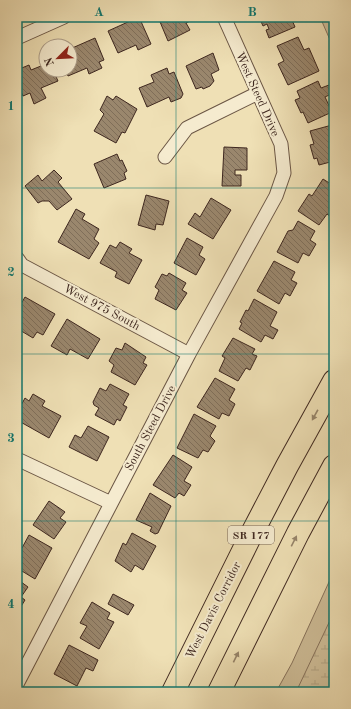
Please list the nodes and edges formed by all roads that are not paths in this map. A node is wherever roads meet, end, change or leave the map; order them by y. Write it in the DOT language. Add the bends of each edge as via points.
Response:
graph roads {
  1 [pos="64,17"];
  2 [pos="224,17"];
  3 [pos="17,38"];
  4 [pos="258,93"];
  5 [pos="165,157"];
  6 [pos="284,173"];
  7 [pos="17,258"];
  8 [pos="190,354"];
  9 [pos="334,381"];
  10 [pos="17,459"];
  11 [pos="334,466"];
  12 [pos="111,503"];
  13 [pos="17,684"];
  14 [pos="172,692"];
  15 [pos="218,692"];
  1 -- 3 [label="street"];
  2 -- 4 [label="street, West Steed Drive"];
  4 -- 5 [label="street" via="186,128"];
  4 -- 6 [label="street, West Steed Drive" via="281,144"];
  6 -- 8 [label="street, South Steed Drive" via="276,196"];
  7 -- 8 [label="street, West 975 South" via="22,265"];
  8 -- 12 [label="street, South Steed Drive"];
  9 -- 14 [label="highway, West Davis Corridor / SR 177, one-way"];
  10 -- 12 [label="street"];
  15 -- 11 [label="highway, SR 177, one-way"];
  12 -- 13 [label="street, South Steed Drive"];
}
